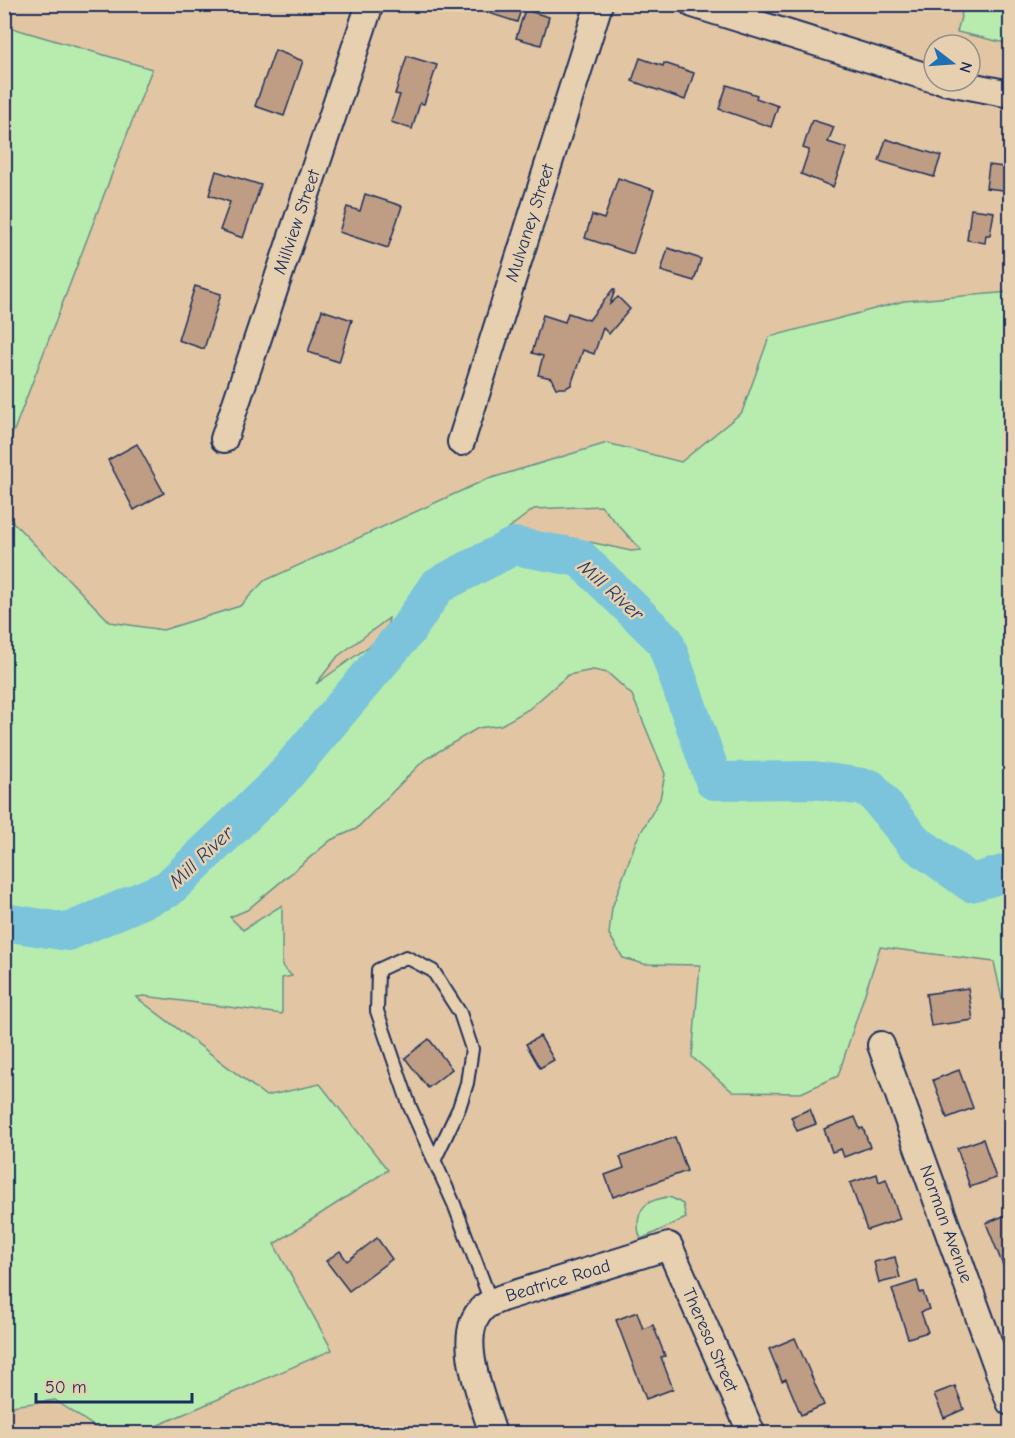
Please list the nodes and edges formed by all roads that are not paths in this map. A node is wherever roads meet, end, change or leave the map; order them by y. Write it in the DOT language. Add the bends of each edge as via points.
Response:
graph roads {
  1 [pos="370,4"];
  2 [pos="599,4"];
  3 [pos="693,4"];
  4 [pos="922,75"];
  5 [pos="982,88"];
  6 [pos="1011,94"];
  7 [pos="224,439"];
  8 [pos="461,442"];
  9 [pos="882,1045"];
  10 [pos="434,1161"];
  11 [pos="669,1246"];
  12 [pos="491,1302"];
  13 [pos="1011,1402"];
  14 [pos="494,1434"];
  15 [pos="752,1434"];
  1 -- 7 [label="street, Millview Street"];
  2 -- 8 [label="street, Mulvaney Street"];
  3 -- 4 [label="street"];
  5 -- 6 [label="street"];
  9 -- 13 [label="street, Norman Avenue"];
  10 -- 10 [label="lane" via="410,1107 377,1011 378,970 406,957 433,971 460,1013 472,1049 459,1108"];
  10 -- 12 [label="lane"];
  11 -- 12 [label="street, Beatrice Road"];
  11 -- 15 [label="street, Theresa Street"];
  12 -- 14 [label="street, Beatrice Road" via="480,1310 470,1341 475,1375"];
}
